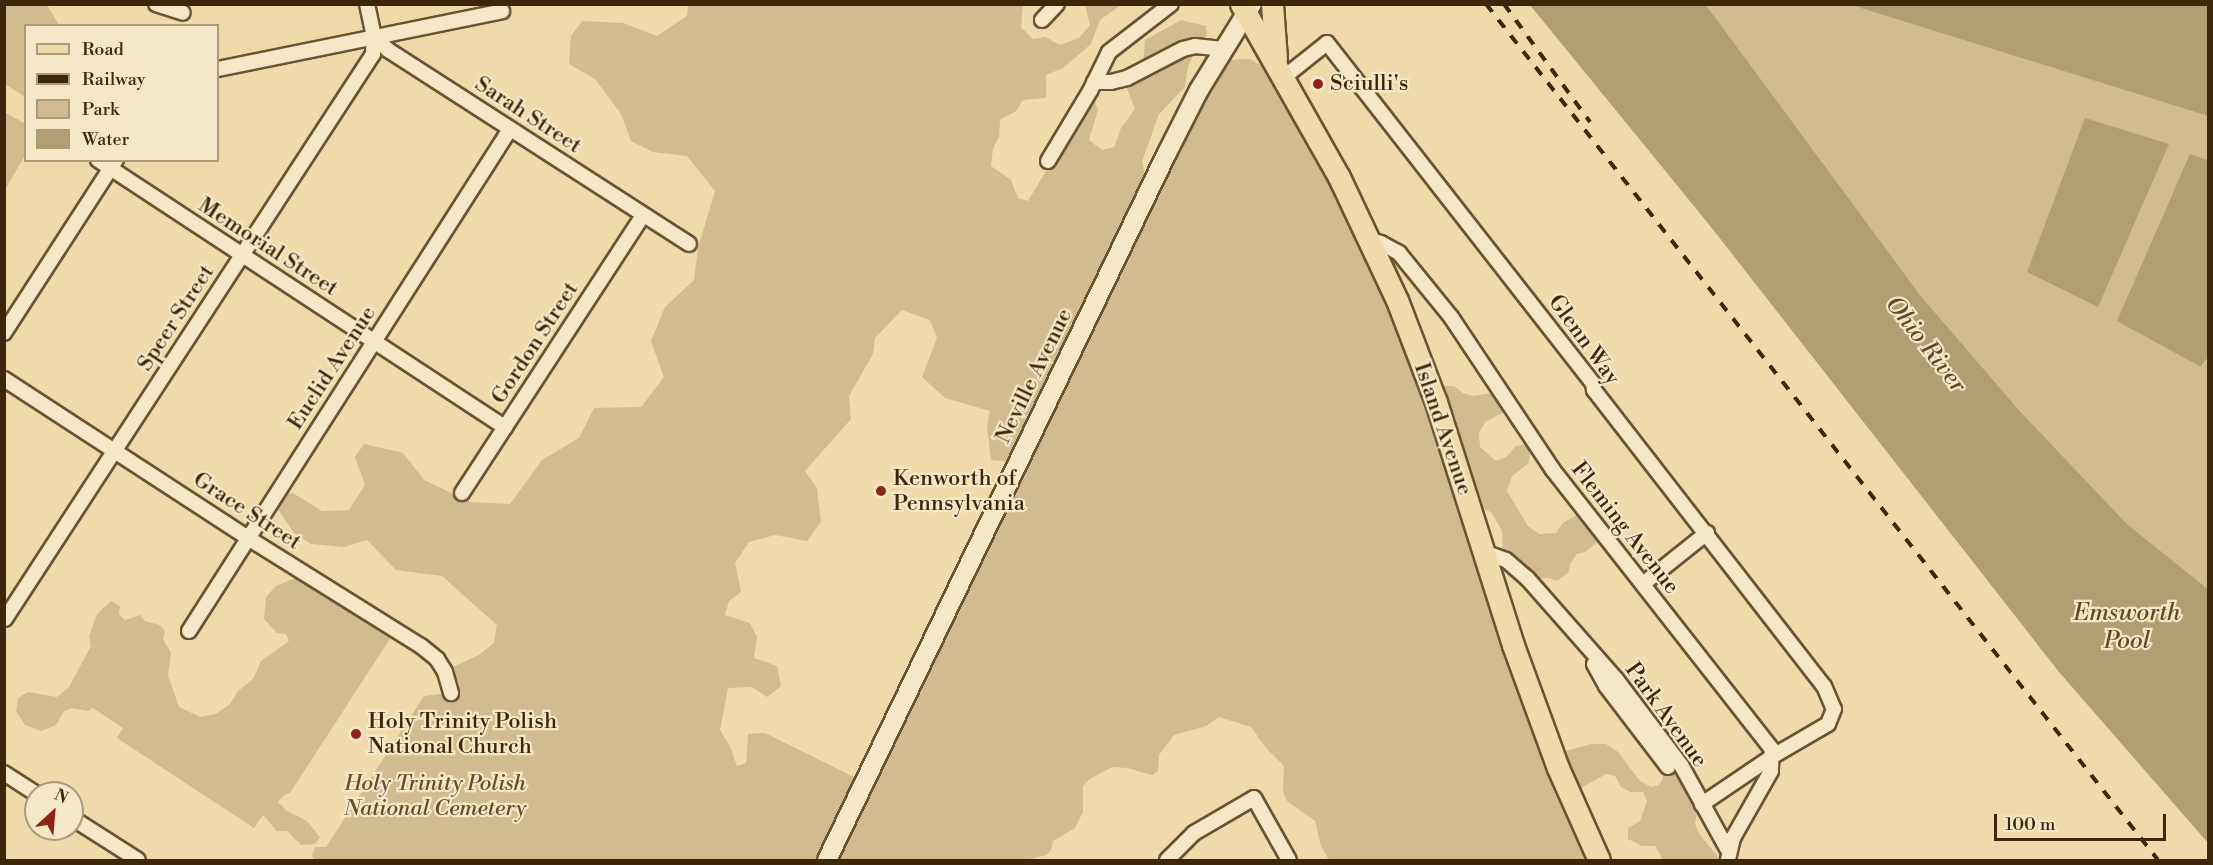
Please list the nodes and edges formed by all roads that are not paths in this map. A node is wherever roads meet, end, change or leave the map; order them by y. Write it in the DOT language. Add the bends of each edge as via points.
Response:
graph roads {
  1 [pos="156,4"];
  2 [pos="366,4"];
  3 [pos="1057,4"];
  4 [pos="1172,4"];
  5 [pos="1272,4"];
  6 [pos="1247,7"];
  7 [pos="502,11"];
  8 [pos="183,14"];
  9 [pos="1042,20"];
  10 [pos="374,36"];
  11 [pos="1225,49"];
  12 [pos="219,69"];
  13 [pos="1280,73"];
  14 [pos="1094,82"];
  15 [pos="510,129"];
  16 [pos="1048,161"];
  17 [pos="113,165"];
  18 [pos="643,215"];
  19 [pos="1371,240"];
  20 [pos="689,244"];
  21 [pos="242,255"];
  22 [pos="4,333"];
  23 [pos="374,342"];
  24 [pos="4,379"];
  25 [pos="505,427"];
  26 [pos="114,450"];
  27 [pos="462,493"];
  28 [pos="1707,533"];
  29 [pos="248,538"];
  30 [pos="1484,552"];
  31 [pos="1643,584"];
  32 [pos="5,619"];
  33 [pos="189,631"];
  34 [pos="1581,641"];
  35 [pos="450,693"];
  36 [pos="1773,756"];
  37 [pos="1668,767"];
  38 [pos="4,773"];
  39 [pos="24,786"];
  40 [pos="1702,804"];
  41 [pos="84,826"];
  42 [pos="1728,855"];
  43 [pos="138,861"];
  44 [pos="827,861"];
  45 [pos="1167,861"];
  46 [pos="1289,861"];
  47 [pos="1599,861"];
  1 -- 8 [label="street"];
  2 -- 10 [label="street"];
  3 -- 9 [label="street"];
  4 -- 14 [label="street" via="1109,52"];
  5 -- 13 [label="main road"];
  6 -- 11 [label="street, Neville Avenue"];
  6 -- 13 [label="main road, Island Avenue"];
  7 -- 10 [label="street"];
  10 -- 12 [label="street"];
  10 -- 15 [label="street, Sarah Street" via="388,50"];
  10 -- 21 [label="street, Speer Street" via="372,54"];
  11 -- 14 [label="street" via="1183,49 1127,78"];
  11 -- 44 [label="street, Neville Avenue" via="1167,153"];
  13 -- 19 [label="main road, Island Avenue"];
  13 -- 28 [label="street, Glenn Way" via="1327,43"];
  14 -- 16 [label="street"];
  15 -- 18 [label="street, Sarah Street"];
  15 -- 23 [label="street, Euclid Avenue"];
  17 -- 21 [label="street, Memorial Street"];
  17 -- 22 [label="street"];
  18 -- 20 [label="street, Sarah Street"];
  18 -- 25 [label="street, Gordon Street"];
  19 -- 30 [label="main road, Island Avenue" via="1436,402"];
  19 -- 31 [label="street, Fleming Avenue" via="1398,253 1451,316 1553,470"];
  21 -- 23 [label="street, Memorial Street"];
  21 -- 26 [label="street, Speer Street"];
  23 -- 25 [label="street, Memorial Street"];
  23 -- 29 [label="street, Euclid Avenue"];
  24 -- 26 [label="street, Grace Street"];
  25 -- 27 [label="street, Gordon Street"];
  26 -- 29 [label="street, Grace Street"];
  26 -- 32 [label="street, Speer Street"];
  28 -- 31 [label="street"];
  28 -- 36 [label="street, Glenn Way" via="1831,698 1834,709 1828,724"];
  29 -- 33 [label="street, Euclid Avenue"];
  29 -- 35 [label="street, Grace Street" via="421,646 437,659"];
  30 -- 34 [label="street, Park Avenue" via="1506,560 1527,578"];
  30 -- 47 [label="main road, Island Avenue" via="1558,768"];
  31 -- 36 [label="street, Fleming Avenue" via="1767,742"];
  34 -- 37 [label="street, Park Avenue" via="1606,686"];
  34 -- 40 [label="street, Park Avenue" via="1616,679 1681,765"];
  36 -- 40 [label="street"];
  36 -- 42 [label="street" via="1766,785 1738,828"];
  38 -- 39 [label="street"];
  40 -- 42 [label="street, Park Avenue"];
  41 -- 43 [label="street"];
  45 -- 46 [label="street" via="1194,833 1254,798"];
}
